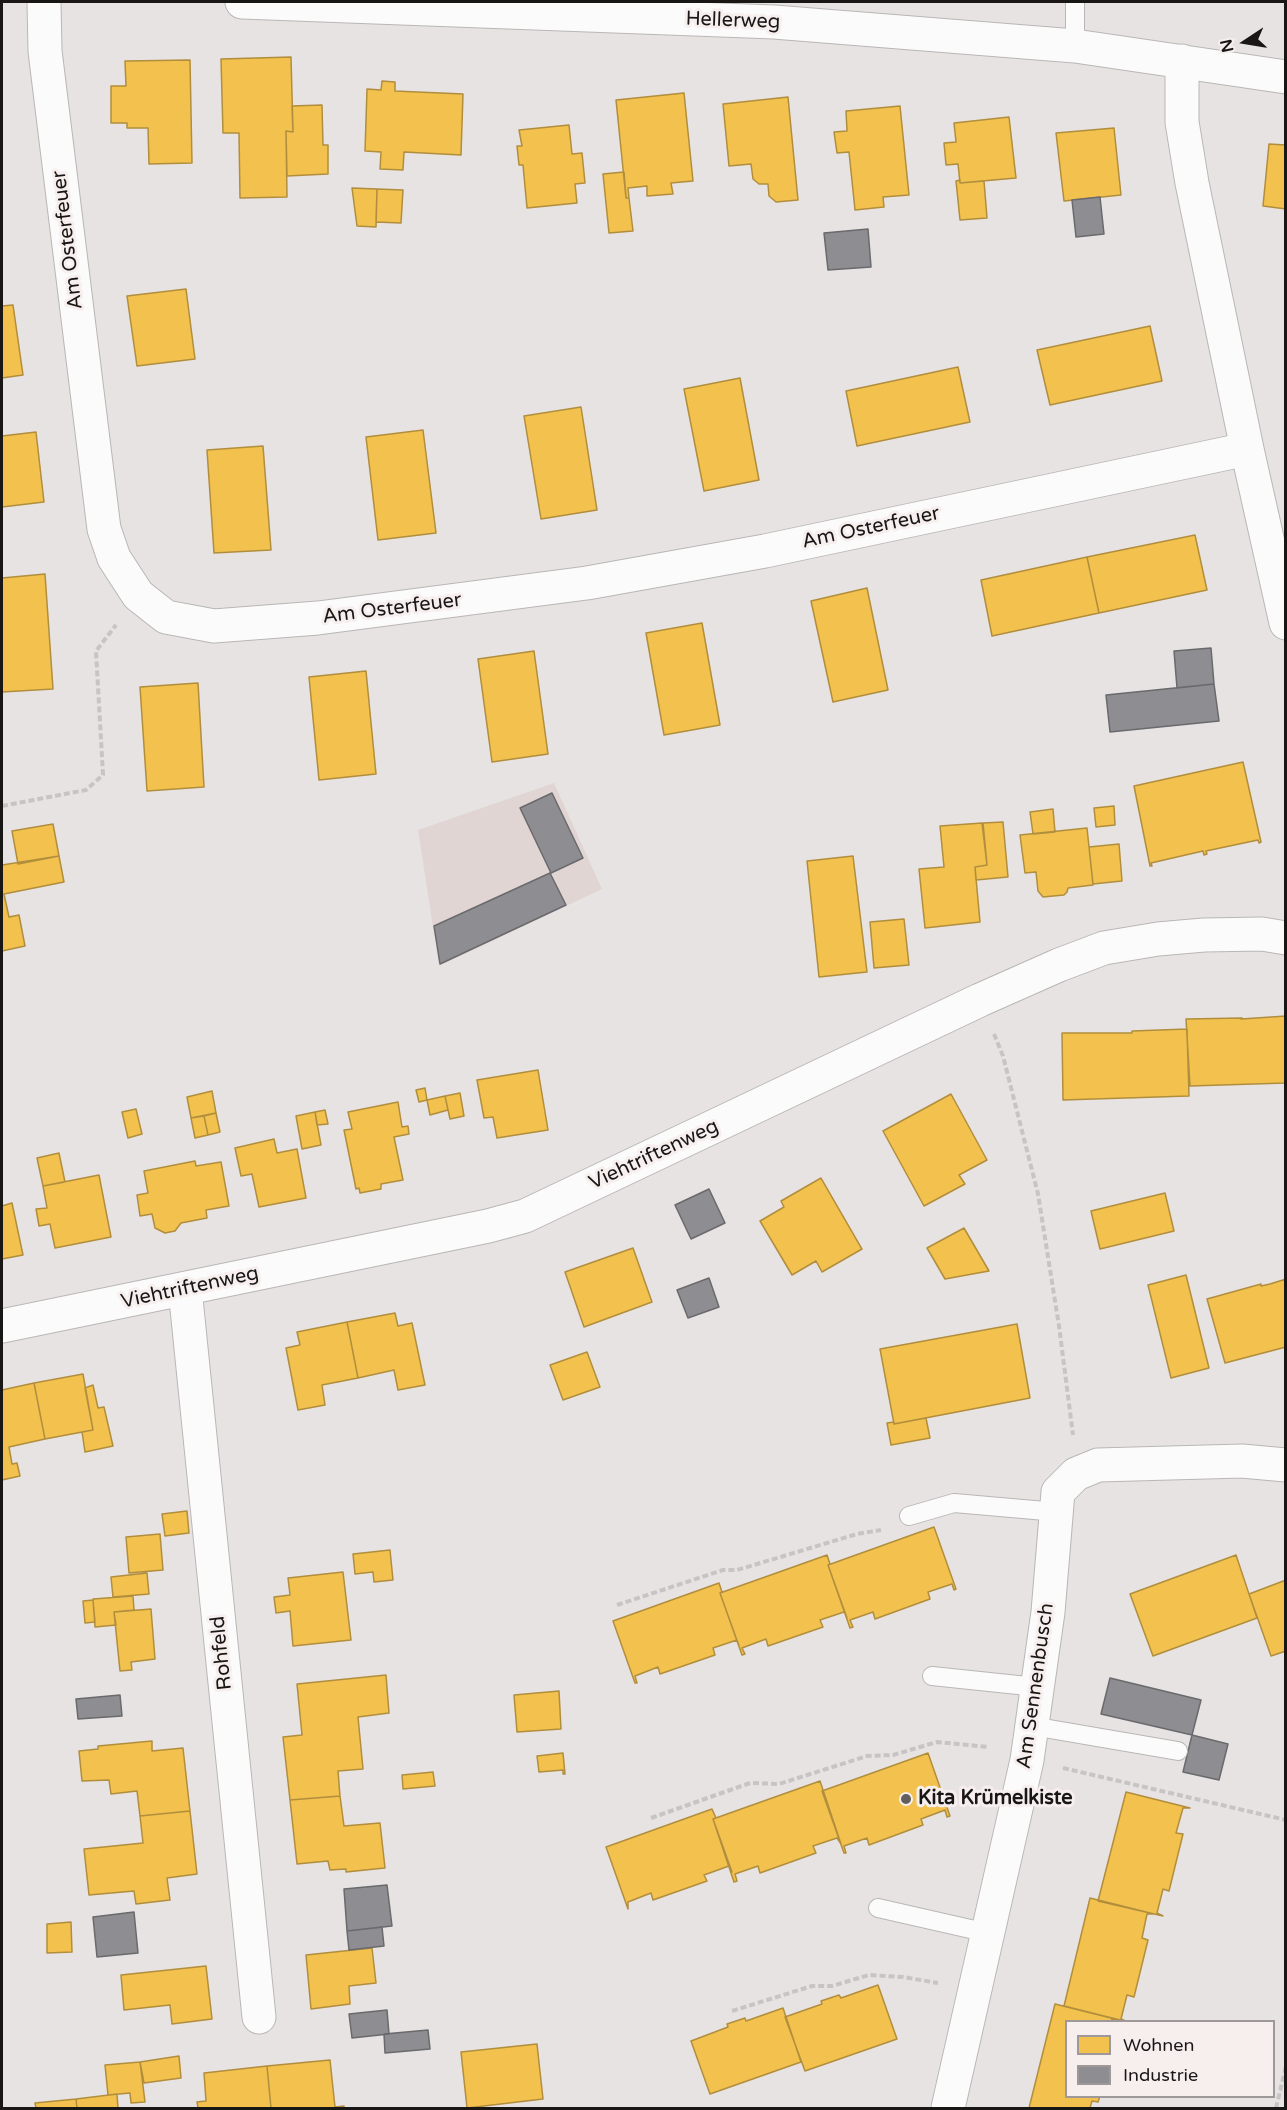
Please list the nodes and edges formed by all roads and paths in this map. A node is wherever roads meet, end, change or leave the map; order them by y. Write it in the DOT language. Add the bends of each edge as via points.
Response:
graph roads {
  1 [pos="44,2"];
  2 [pos="242,2"];
  3 [pos="1075,2"];
  4 [pos="319,3"];
  5 [pos="1075,46"];
  6 [pos="1182,61"];
  7 [pos="1286,77"];
  8 [pos="1247,449"];
  9 [pos="138,595"];
  10 [pos="1286,623"];
  11 [pos="2,806"];
  12 [pos="1286,938"];
  13 [pos="980,1000"];
  14 [pos="184,1289"];
  15 [pos="2,1326"];
  16 [pos="1286,1465"];
  17 [pos="1076,1474"];
  18 [pos="1057,1512"];
  19 [pos="909,1516"];
  20 [pos="617,1605"];
  21 [pos="932,1676"];
  22 [pos="1037,1686"];
  23 [pos="1029,1746"];
  24 [pos="1178,1751"];
  25 [pos="651,1818"];
  26 [pos="1286,1820"];
  27 [pos="878,1908"];
  28 [pos="988,1933"];
  29 [pos="975,1990"];
  30 [pos="732,2010"];
  31 [pos="259,2017"];
  32 [pos="1286,2066"];
  33 [pos="948,2109"];
  34 [pos="1276,2109"];
  1 -- 9 [label="street, Am Osterfeuer" via="45,51 104,529 114,558"];
  2 -- 4 [label="street, Hellerweg"];
  3 -- 5 [label="lane"];
  4 -- 5 [label="street, Hellerweg" via="774,22"];
  5 -- 6 [label="street, Hellerweg"];
  6 -- 7 [label="street, Hellerweg"];
  6 -- 8 [label="street" via="1182,122 1192,183"];
  8 -- 9 [label="street, Am Osterfeuer" via="765,550 587,583 428,605 214,626 166,617"];
  8 -- 10 [label="street"];
  9 -- 11 [label="path" via="96,651 103,775 86,790"];
  12 -- 13 [label="street, Viehtriftenweg" via="1262,934 1204,935 1104,948"];
  13 -- 14 [label="street, Viehtriftenweg" via="525,1216"];
  13 -- 17 [label="path" via="1003,1056 1038,1194 1059,1326"];
  14 -- 15 [label="street, Viehtriftenweg"];
  14 -- 31 [label="street, Rohfeld"];
  16 -- 17 [label="street" via="1242,1461 1098,1466"];
  17 -- 18 [label="street, Am Sennenbusch" via="1058,1492"];
  18 -- 19 [label="lane" via="954,1503"];
  18 -- 22 [label="street, Am Sennenbusch"];
  19 -- 20 [label="path" via="881,1530 737,1570 723,1570"];
  21 -- 22 [label="lane"];
  22 -- 23 [label="street, Am Sennenbusch"];
  23 -- 24 [label="lane"];
  23 -- 25 [label="path" via="937,1742 893,1755 867,1756 779,1784 750,1783"];
  23 -- 26 [label="path"];
  23 -- 28 [label="street, Am Sennenbusch"];
  27 -- 28 [label="lane"];
  28 -- 29 [label="street, Am Sennenbusch"];
  29 -- 30 [label="path" via="869,1974"];
  29 -- 33 [label="street, Am Sennenbusch"];
  32 -- 34 [label="path"];
}
